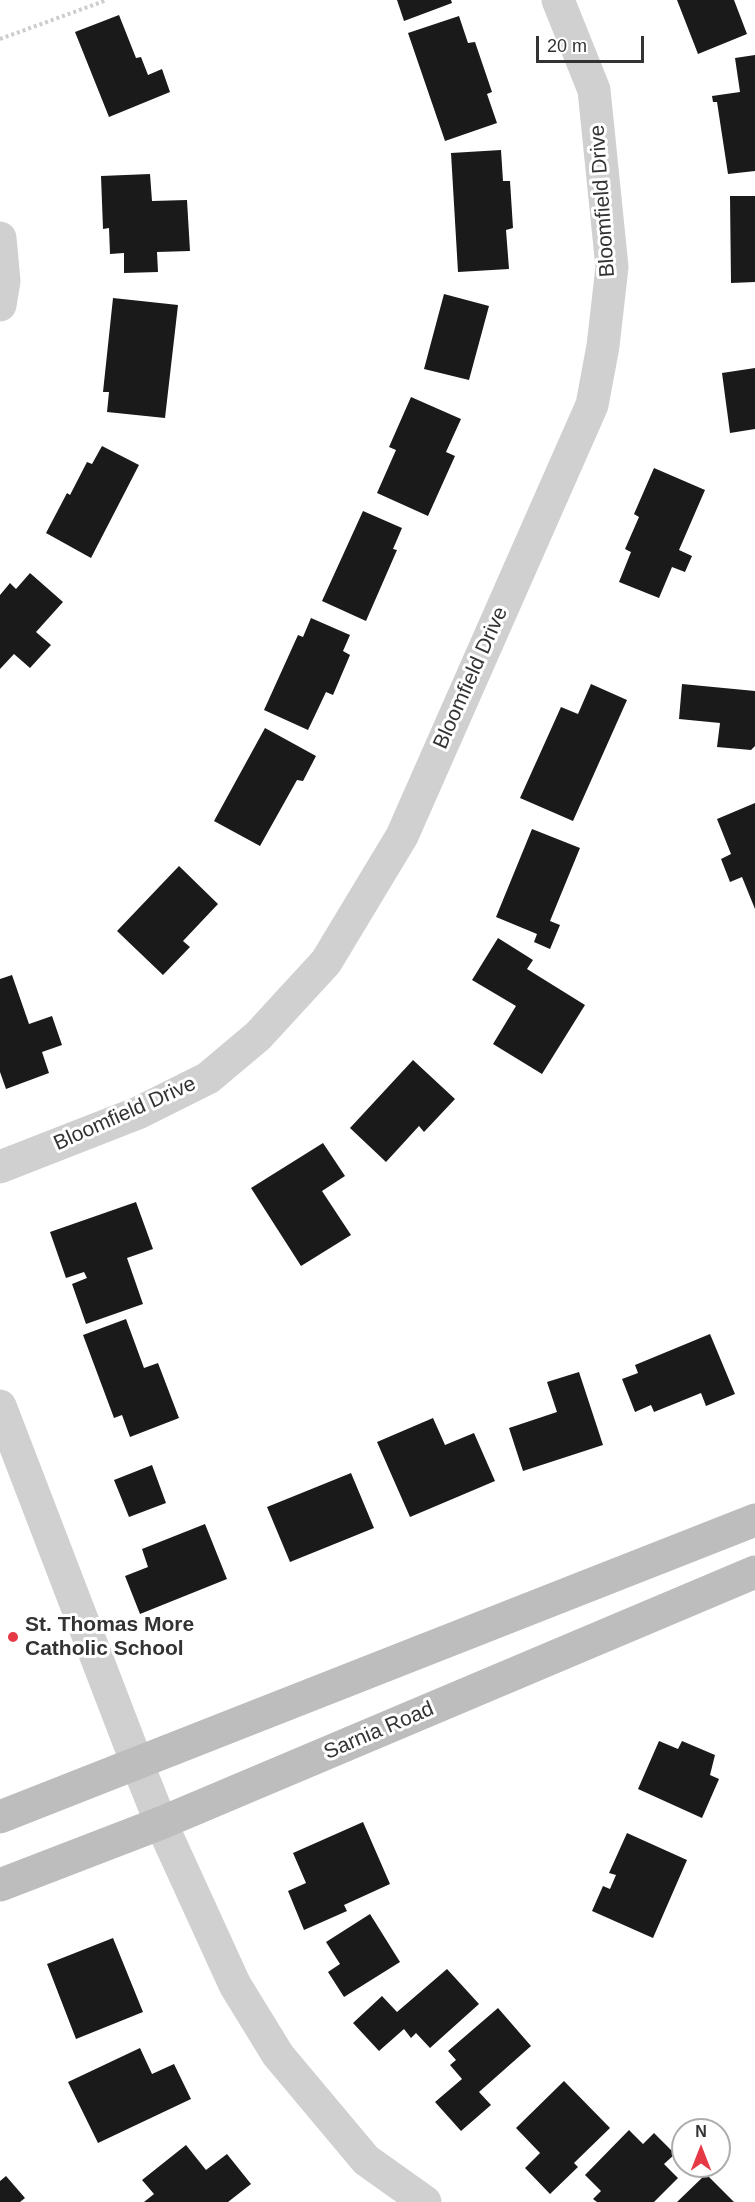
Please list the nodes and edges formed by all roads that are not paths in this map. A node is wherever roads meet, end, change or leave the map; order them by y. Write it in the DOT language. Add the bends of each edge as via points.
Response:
graph roads {
  1 [pos="558,0"];
  2 [pos="0,238"];
  3 [pos="0,305"];
  4 [pos="0,1167"];
  5 [pos="0,1406"];
  6 [pos="755,1520"];
  7 [pos="755,1572"];
  8 [pos="137,1762"];
  9 [pos="0,1817"];
  10 [pos="161,1823"];
  11 [pos="0,1885"];
  12 [pos="425,2202"];
  1 -- 4 [label="street, Bloomfield Drive" via="594,90 612,267 592,405 402,836 326,962 258,1036 217,1071 138,1113"];
  2 -- 3 [label="street" via="4,281"];
  5 -- 8 [label="street"];
  6 -- 8 [label="main road"];
  7 -- 10 [label="main road, Sarnia Road"];
  8 -- 9 [label="main road"];
  8 -- 10 [label="street"];
  10 -- 11 [label="main road, Sarnia Road"];
  10 -- 12 [label="street" via="235,1985 278,2055 366,2160"];
}
